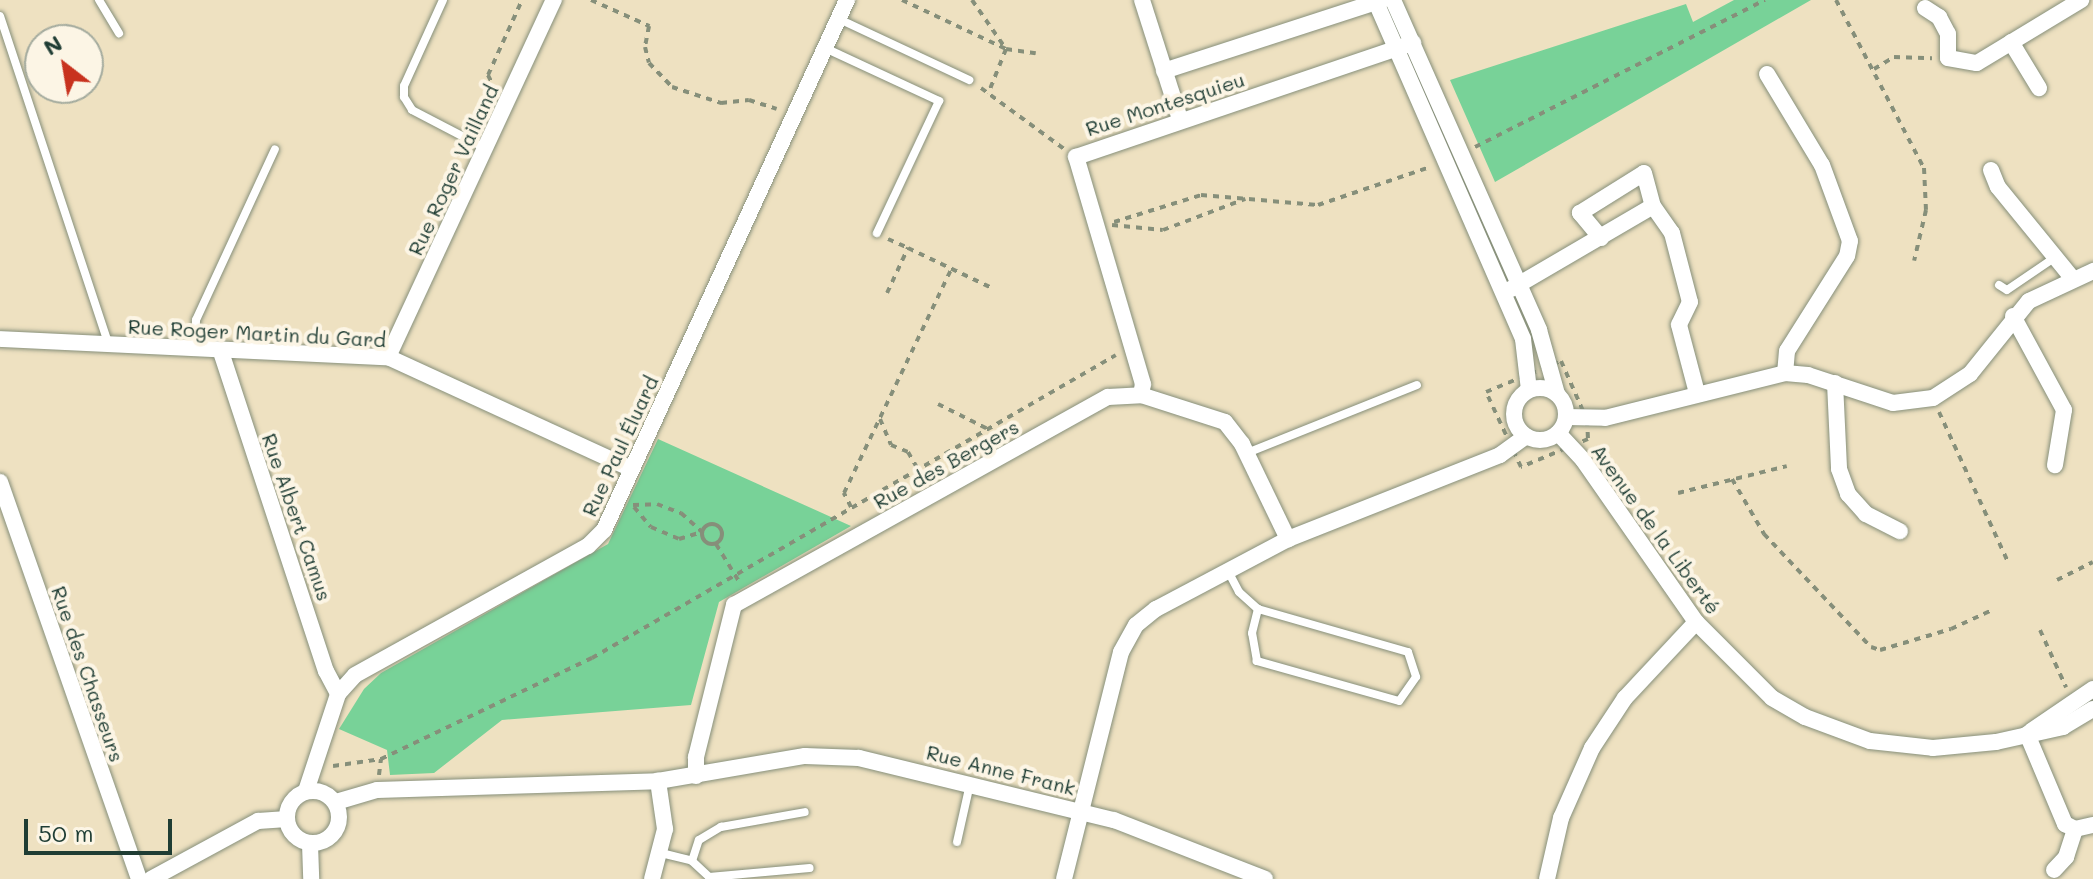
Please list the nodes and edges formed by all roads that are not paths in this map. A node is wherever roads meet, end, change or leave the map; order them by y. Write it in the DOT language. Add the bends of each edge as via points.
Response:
graph roads {
  1 [pos="99,0"];
  2 [pos="443,0"];
  3 [pos="554,0"];
  4 [pos="847,0"];
  5 [pos="1142,0"];
  6 [pos="2081,0"];
  7 [pos="1382,1"];
  8 [pos="1925,8"];
  9 [pos="0,16"];
  10 [pos="838,19"];
  11 [pos="119,33"];
  12 [pos="2011,42"];
  13 [pos="1413,43"];
  14 [pos="825,48"];
  15 [pos="1397,51"];
  16 [pos="1164,71"];
  17 [pos="1767,74"];
  18 [pos="969,80"];
  19 [pos="2039,88"];
  20 [pos="1180,119"];
  21 [pos="485,148"];
  22 [pos="275,149"];
  23 [pos="1454,158"];
  24 [pos="1991,170"];
  25 [pos="1653,206"];
  26 [pos="877,233"];
  27 [pos="1601,238"];
  28 [pos="2057,255"];
  29 [pos="2093,271"];
  30 [pos="2073,279"];
  31 [pos="1999,285"];
  32 [pos="1511,289"];
  33 [pos="2013,316"];
  34 [pos="0,339"];
  35 [pos="109,345"];
  36 [pos="195,349"];
  37 [pos="221,352"];
  38 [pos="388,357"];
  39 [pos="1785,373"];
  40 [pos="1529,382"];
  41 [pos="1835,383"];
  42 [pos="1417,385"];
  43 [pos="1697,393"];
  44 [pos="1557,394"];
  45 [pos="1141,395"];
  46 [pos="1566,417"];
  47 [pos="1558,433"];
  48 [pos="1526,436"];
  49 [pos="1247,454"];
  50 [pos="2055,465"];
  51 [pos="631,469"];
  52 [pos="0,482"];
  53 [pos="1900,531"];
  54 [pos="1288,539"];
  55 [pos="1229,573"];
  56 [pos="1258,609"];
  57 [pos="1696,622"];
  58 [pos="2093,689"];
  59 [pos="338,694"];
  60 [pos="2093,709"];
  61 [pos="2027,734"];
  62 [pos="696,776"];
  63 [pos="658,781"];
  64 [pos="970,783"];
  65 [pos="306,791"];
  66 [pos="336,802"];
  67 [pos="1081,811"];
  68 [pos="805,812"];
  69 [pos="287,819"];
  70 [pos="2093,825"];
  71 [pos="2075,829"];
  72 [pos="957,842"];
  73 [pos="310,844"];
  74 [pos="661,853"];
  75 [pos="692,861"];
  76 [pos="810,868"];
  77 [pos="2054,870"];
  78 [pos="139,879"];
  79 [pos="151,879"];
  80 [pos="311,879"];
  81 [pos="652,879"];
  82 [pos="1064,879"];
  83 [pos="1265,879"];
  84 [pos="1547,879"];
  1 -- 11 [label="lane"];
  2 -- 21 [label="lane" via="404,86 404,97 412,110"];
  3 -- 21 [label="street, Rue Roger Vailland"];
  4 -- 10 [label="street, Rue Paul Éluard"];
  5 -- 16 [label="street"];
  6 -- 12 [label="street"];
  7 -- 13 [label="street"];
  7 -- 15 [label="street"];
  7 -- 16 [label="street, Rue Montesquieu"];
  8 -- 12 [label="street" via="1939,17 1948,34 1948,58 1977,63"];
  9 -- 35 [label="lane"];
  10 -- 14 [label="street, Rue Paul Éluard"];
  10 -- 18 [label="lane"];
  12 -- 19 [label="street"];
  13 -- 15 [label="street, Rue Montesquieu"];
  13 -- 23 [label="street"];
  14 -- 26 [label="lane" via="939,101"];
  14 -- 51 [label="street, Rue Paul Éluard"];
  15 -- 20 [label="street, Rue Montesquieu"];
  15 -- 23 [label="street"];
  16 -- 20 [label="street"];
  17 -- 39 [label="street" via="1822,165 1850,241 1847,256 1787,351"];
  20 -- 45 [label="street, Rue Montesquieu" via="1076,157 1143,384"];
  21 -- 38 [label="street, Rue Roger Vailland"];
  22 -- 36 [label="lane" via="196,320"];
  23 -- 32 [label="street"];
  24 -- 28 [label="street" via="1998,187"];
  25 -- 27 [label="street"];
  25 -- 27 [label="street" via="1644,173 1580,213"];
  25 -- 43 [label="street" via="1672,233 1690,302 1679,325"];
  27 -- 32 [label="street"];
  28 -- 30 [label="street"];
  28 -- 31 [label="lane" via="2007,290"];
  29 -- 30 [label="street"];
  30 -- 33 [label="street" via="2043,292"];
  32 -- 40 [label="street"];
  32 -- 44 [label="street" via="1552,365"];
  33 -- 41 [label="street" via="1970,374 1933,398 1893,403"];
  33 -- 50 [label="street" via="2064,410"];
  34 -- 35 [label="street, Rue Roger Martin du Gard"];
  35 -- 36 [label="street, Rue Roger Martin du Gard"];
  36 -- 37 [label="street, Rue Roger Martin du Gard"];
  37 -- 38 [label="street, Rue Roger Martin du Gard"];
  37 -- 59 [label="street, Rue Albert Camus"];
  38 -- 51 [label="street, Rue Roger Martin du Gard"];
  39 -- 41 [label="street"];
  39 -- 43 [label="street"];
  40 -- 44 [label="street"];
  40 -- 48 [label="street" via="1513,412"];
  41 -- 53 [label="street" via="1839,469 1848,494 1866,514"];
  42 -- 49 [label="lane"];
  43 -- 46 [label="street" via="1587,420"];
  44 -- 46 [label="street"];
  45 -- 49 [label="street, Rue des Bergers" via="1225,422"];
  45 -- 62 [label="street, Rue des Bergers" via="1108,397 748,595 729,617"];
  46 -- 47 [label="street"];
  47 -- 48 [label="street" via="1542,440"];
  47 -- 57 [label="street, Avenue de la Liberté"];
  48 -- 54 [label="street, Rue Anne Frank" via="1513,448"];
  49 -- 54 [label="street, Rue des Bergers"];
  51 -- 59 [label="street, Rue Paul Éluard" via="625,502 588,546 381,658"];
  52 -- 78 [label="street, Rue des Chasseurs"];
  54 -- 55 [label="street, Rue Anne Frank"];
  55 -- 56 [label="lane" via="1239,592"];
  55 -- 67 [label="street, Rue Anne Frank" via="1156,609 1126,638"];
  56 -- 56 [label="lane" via="1252,633 1257,661 1399,701 1416,677 1408,652"];
  57 -- 61 [label="street, Avenue de la Liberté" via="1772,698 1834,730 1870,741 1933,748"];
  57 -- 84 [label="street" via="1625,698 1592,748 1561,818"];
  58 -- 61 [label="street, Avenue de la Liberté"];
  59 -- 65 [label="street"];
  60 -- 61 [label="street, Avenue de la Liberté" via="2063,727"];
  61 -- 71 [label="street" via="2059,816"];
  62 -- 63 [label="street, Rue Anne Frank"];
  62 -- 64 [label="street, Rue Anne Frank" via="826,756 884,762"];
  63 -- 66 [label="street, Rue Anne Frank" via="377,790"];
  63 -- 74 [label="street" via="665,829"];
  64 -- 67 [label="street, Rue Anne Frank"];
  64 -- 72 [label="lane"];
  65 -- 66 [label="street"];
  65 -- 69 [label="street" via="292,802"];
  66 -- 73 [label="street" via="336,831"];
  67 -- 82 [label="street"];
  67 -- 83 [label="street"];
  68 -- 75 [label="lane" via="721,827 699,840"];
  69 -- 73 [label="street" via="294,836"];
  69 -- 79 [label="street" via="258,821"];
  70 -- 71 [label="street"];
  71 -- 77 [label="street" via="2066,857"];
  73 -- 80 [label="street"];
  74 -- 75 [label="lane"];
  74 -- 81 [label="street"];
  75 -- 76 [label="lane" via="709,877"];
}
